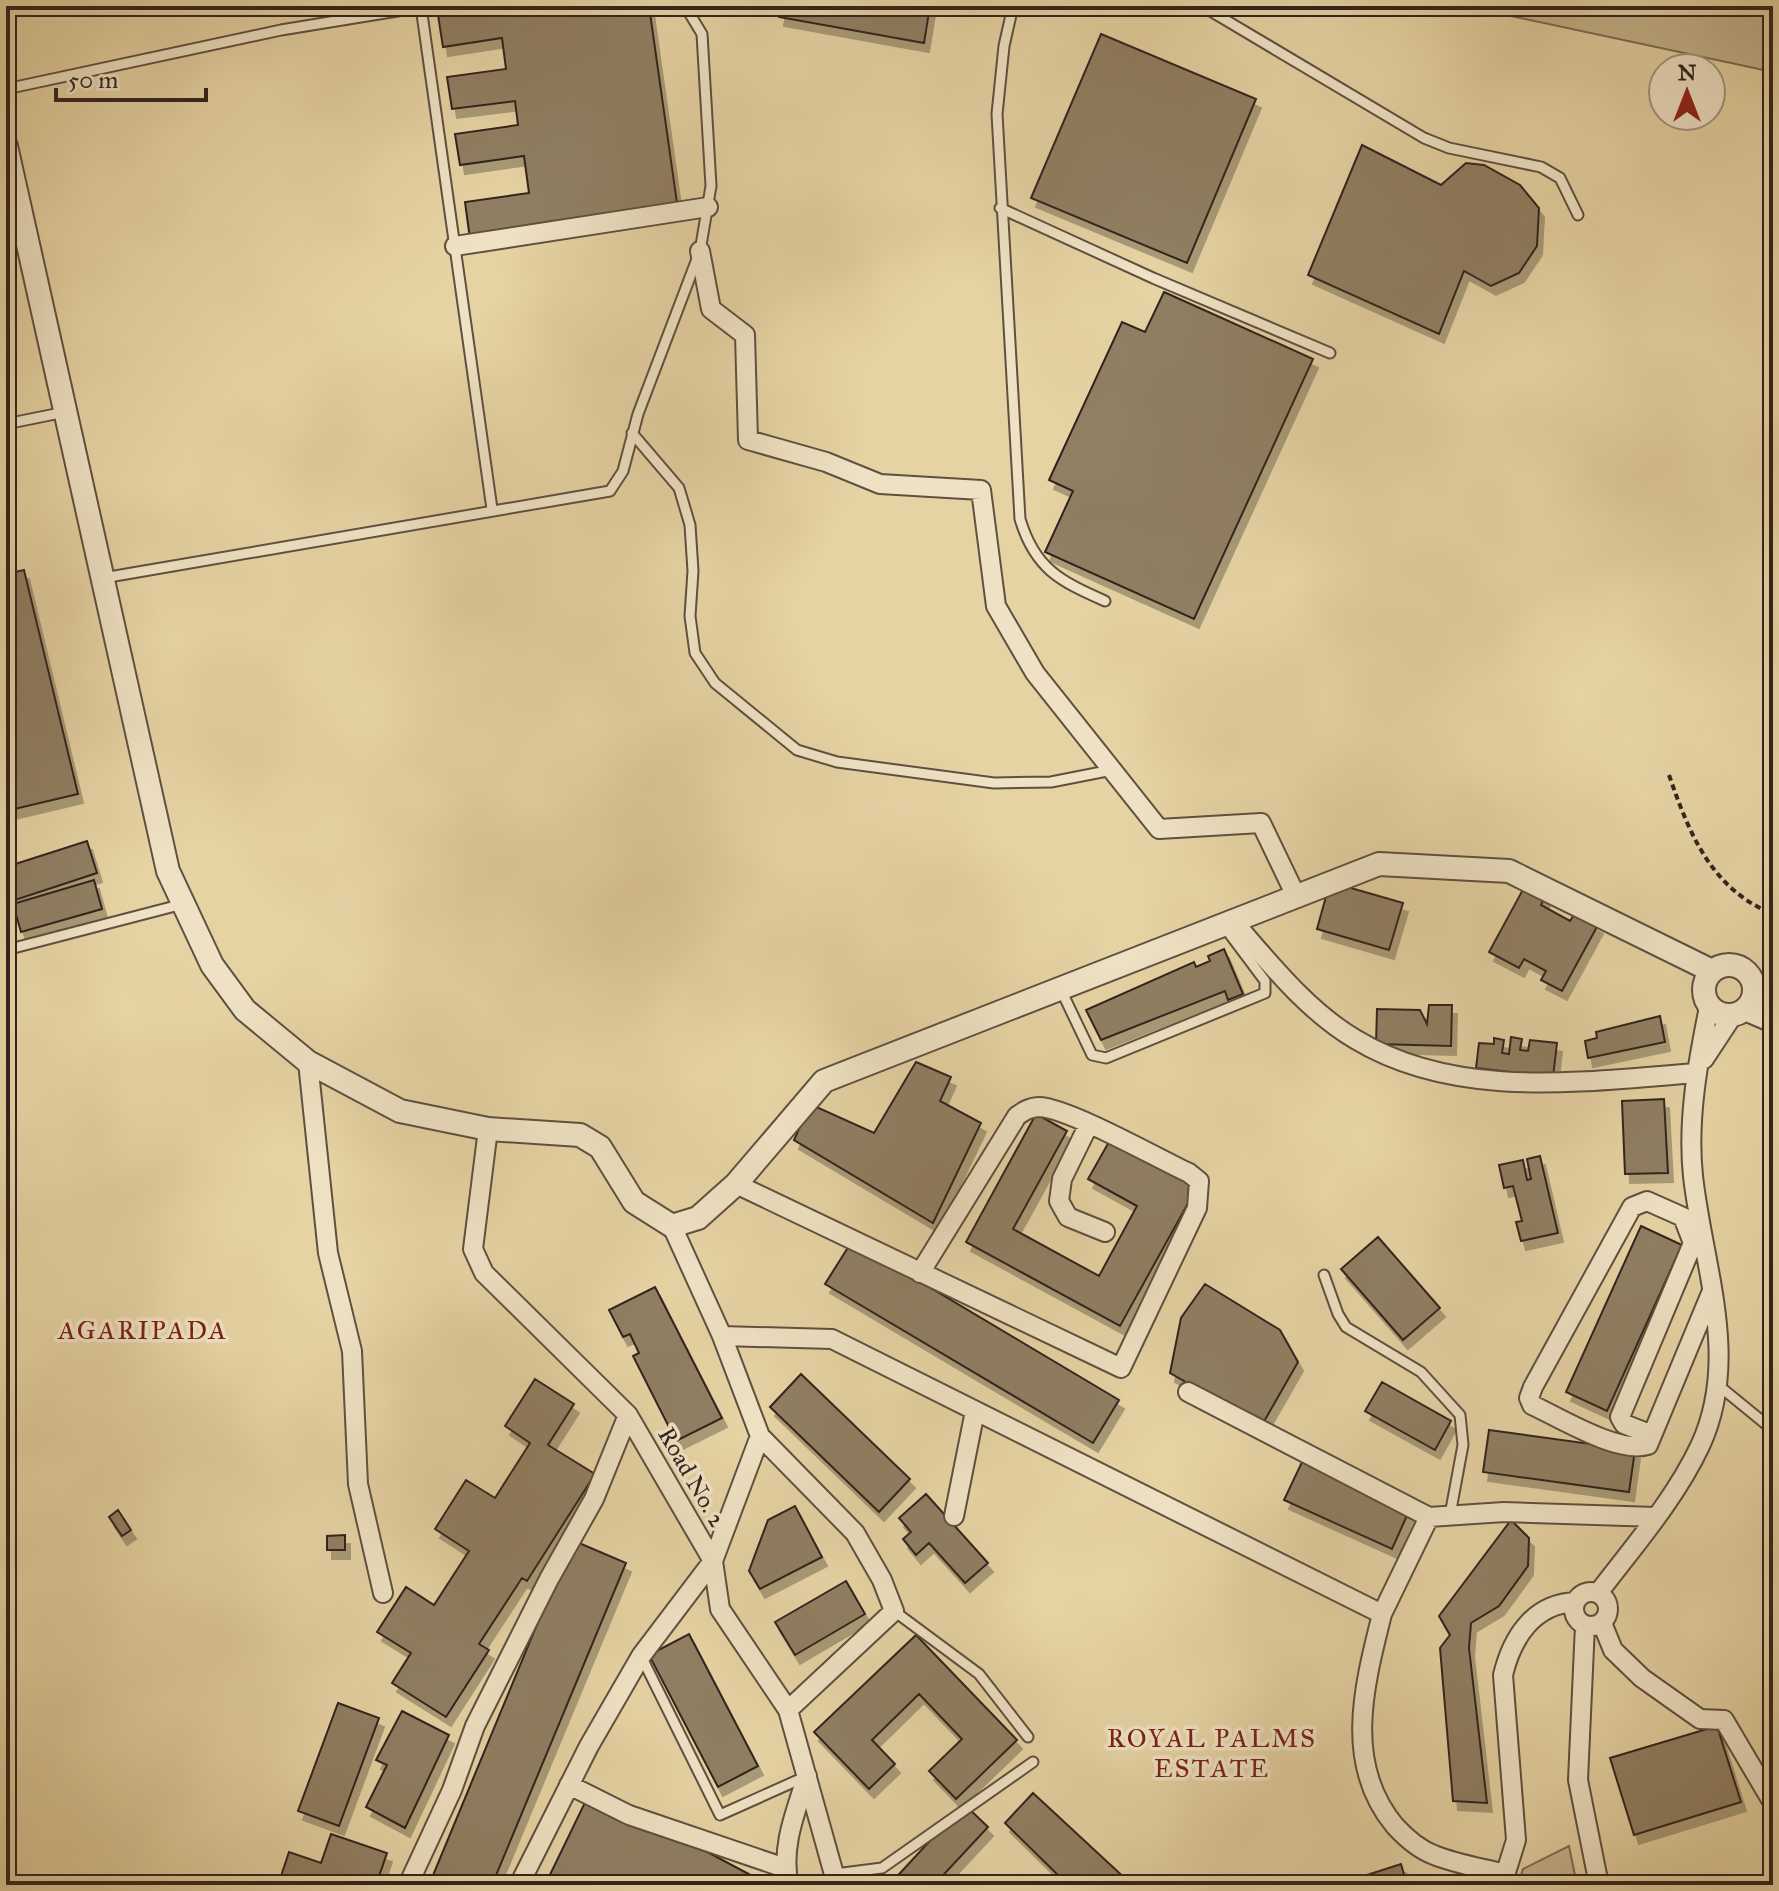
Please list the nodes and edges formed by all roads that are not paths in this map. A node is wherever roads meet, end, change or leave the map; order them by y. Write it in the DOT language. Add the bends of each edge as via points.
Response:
graph roads {
  1 [pos="685,6"];
  2 [pos="1013,6"];
  3 [pos="1202,6"];
  4 [pos="425,7"];
  5 [pos="6,89"];
  6 [pos="6,146"];
  7 [pos="708,207"];
  8 [pos="1000,208"];
  9 [pos="1578,215"];
  10 [pos="455,246"];
  11 [pos="700,251"];
  12 [pos="1330,353"];
  13 [pos="65,412"];
  14 [pos="6,424"];
  15 [pos="632,433"];
  16 [pos="492,509"];
  17 [pos="103,578"];
  18 [pos="1105,601"];
  19 [pos="1112,770"];
  20 [pos="1296,896"];
  21 [pos="183,904"];
  22 [pos="1227,922"];
  23 [pos="6,950"];
  24 [pos="1712,971"];
  25 [pos="1753,982"];
  26 [pos="1060,986"];
  27 [pos="1773,994"];
  28 [pos="1709,1007"];
  29 [pos="1739,1012"];
  30 [pos="1773,1021"];
  31 [pos="308,1062"];
  32 [pos="1698,1069"];
  33 [pos="1088,1126"];
  34 [pos="488,1129"];
  35 [pos="736,1184"];
  36 [pos="672,1226"];
  37 [pos="1105,1232"];
  38 [pos="920,1273"];
  39 [pos="1324,1275"];
  40 [pos="1712,1291"];
  41 [pos="722,1336"];
  42 [pos="1718,1385"];
  43 [pos="1188,1392"];
  44 [pos="975,1411"];
  45 [pos="628,1415"];
  46 [pos="1773,1430"];
  47 [pos="1652,1435"];
  48 [pos="760,1436"];
  49 [pos="954,1516"];
  50 [pos="1449,1516"];
  51 [pos="1429,1517"];
  52 [pos="1656,1517"];
  53 [pos="713,1561"];
  54 [pos="1599,1592"];
  55 [pos="383,1593"];
  56 [pos="1575,1602"];
  57 [pos="894,1611"];
  58 [pos="1382,1614"];
  59 [pos="1593,1624"];
  60 [pos="641,1656"];
  61 [pos="788,1710"];
  62 [pos="1028,1737"];
  63 [pos="1033,1762"];
  64 [pos="807,1776"];
  65 [pos="569,1785"];
  66 [pos="1773,1803"];
  67 [pos="787,1877"];
  68 [pos="836,1879"];
  69 [pos="1504,1880"];
  70 [pos="408,1885"];
  71 [pos="519,1885"];
  72 [pos="1599,1885"];
  1 -- 7 [label="lane" via="702,34"];
  2 -- 8 [label="lane" via="997,114"];
  3 -- 9 [label="lane" via="1424,138 1541,167 1560,178"];
  4 -- 5 [label="lane" via="281,30"];
  4 -- 10 [label="lane"];
  6 -- 13 [label="street"];
  7 -- 10 [label="street"];
  7 -- 11 [label="lane"];
  8 -- 12 [label="lane"];
  8 -- 18 [label="lane" via="1020,519 1042,565"];
  10 -- 16 [label="lane"];
  11 -- 15 [label="lane"];
  11 -- 19 [label="street" via="711,309 745,335 748,440 880,484 981,490 996,606 1035,673"];
  13 -- 14 [label="lane"];
  13 -- 17 [label="street"];
  15 -- 16 [label="lane" via="623,471 610,491"];
  15 -- 19 [label="lane" via="679,488 690,525 695,653 715,683 797,750 837,762 994,783 1051,782"];
  16 -- 17 [label="lane"];
  17 -- 21 [label="street" via="168,871"];
  19 -- 20 [label="street" via="1159,829 1261,823"];
  20 -- 22 [label="street"];
  20 -- 24 [label="street" via="1379,864 1509,871"];
  21 -- 23 [label="lane"];
  21 -- 31 [label="street" via="212,965 245,1010"];
  22 -- 26 [label="street"];
  22 -- 26 [label="lane" via="1265,981 1265,993 1106,1058 1092,1055"];
  22 -- 32 [label="street" via="1304,999 1353,1038 1392,1059 1513,1082 1574,1084"];
  24 -- 25 [label="street" via="1731,965"];
  24 -- 28 [label="street" via="1704,988"];
  25 -- 27 [label="street"];
  25 -- 29 [label="street" via="1751,1001"];
  26 -- 35 [label="street" via="824,1081"];
  28 -- 29 [label="street" via="1725,1015"];
  28 -- 32 [label="street"];
  29 -- 30 [label="street"];
  29 -- 32 [label="street"];
  31 -- 34 [label="street" via="400,1111"];
  31 -- 55 [label="street" via="328,1253 352,1351 358,1484"];
  32 -- 40 [label="street" via="1693,1174"];
  33 -- 37 [label="street" via="1062,1179 1059,1201 1068,1217"];
  33 -- 38 [label="street" via="1040,1107 1017,1116"];
  33 -- 38 [label="street" via="1189,1173 1201,1191 1121,1368"];
  34 -- 36 [label="street" via="580,1135 600,1147 634,1202"];
  34 -- 45 [label="street, Road No. 2" via="473,1249 484,1273"];
  35 -- 36 [label="street" via="698,1218"];
  35 -- 38 [label="street"];
  36 -- 41 [label="street"];
  39 -- 50 [label="lane" via="1346,1327 1421,1372 1460,1415 1463,1445"];
  40 -- 42 [label="street" via="1721,1342"];
  40 -- 47 [label="street"];
  41 -- 44 [label="street" via="832,1339"];
  41 -- 48 [label="street"];
  42 -- 46 [label="lane"];
  42 -- 52 [label="street" via="1700,1446"];
  43 -- 51 [label="street"];
  44 -- 49 [label="street"];
  44 -- 58 [label="street"];
  45 -- 53 [label="street, Road No. 2"];
  45 -- 70 [label="street" via="594,1499 475,1726"];
  47 -- 47 [label="street" via="1641,1447 1604,1439 1532,1405 1529,1398 1632,1207 1647,1201 1683,1217 1693,1243 1620,1417 1624,1424"];
  48 -- 53 [label="street"];
  48 -- 57 [label="street" via="855,1533"];
  50 -- 51 [label="street"];
  50 -- 52 [label="street" via="1504,1512"];
  51 -- 58 [label="street"];
  52 -- 54 [label="street"];
  53 -- 60 [label="street"];
  53 -- 61 [label="street, Road No. 2" via="720,1609"];
  54 -- 56 [label="street"];
  54 -- 59 [label="street" via="1608,1607"];
  56 -- 59 [label="street" via="1578,1620"];
  56 -- 69 [label="street" via="1550,1606 1524,1626 1510,1648 1503,1675 1516,1840"];
  57 -- 61 [label="street"];
  57 -- 62 [label="lane" via="979,1674"];
  58 -- 69 [label="street" via="1361,1720 1365,1766 1378,1805 1408,1840 1433,1855"];
  59 -- 66 [label="street" via="1642,1678 1700,1719 1724,1720"];
  59 -- 72 [label="street" via="1578,1780"];
  60 -- 64 [label="lane" via="720,1815"];
  60 -- 65 [label="street"];
  61 -- 64 [label="street, Road No. 2"];
  63 -- 68 [label="lane" via="882,1868"];
  64 -- 67 [label="street" via="790,1830"];
  64 -- 68 [label="street, Road No. 2"];
  65 -- 67 [label="street" via="629,1815"];
  65 -- 71 [label="street"];
}
